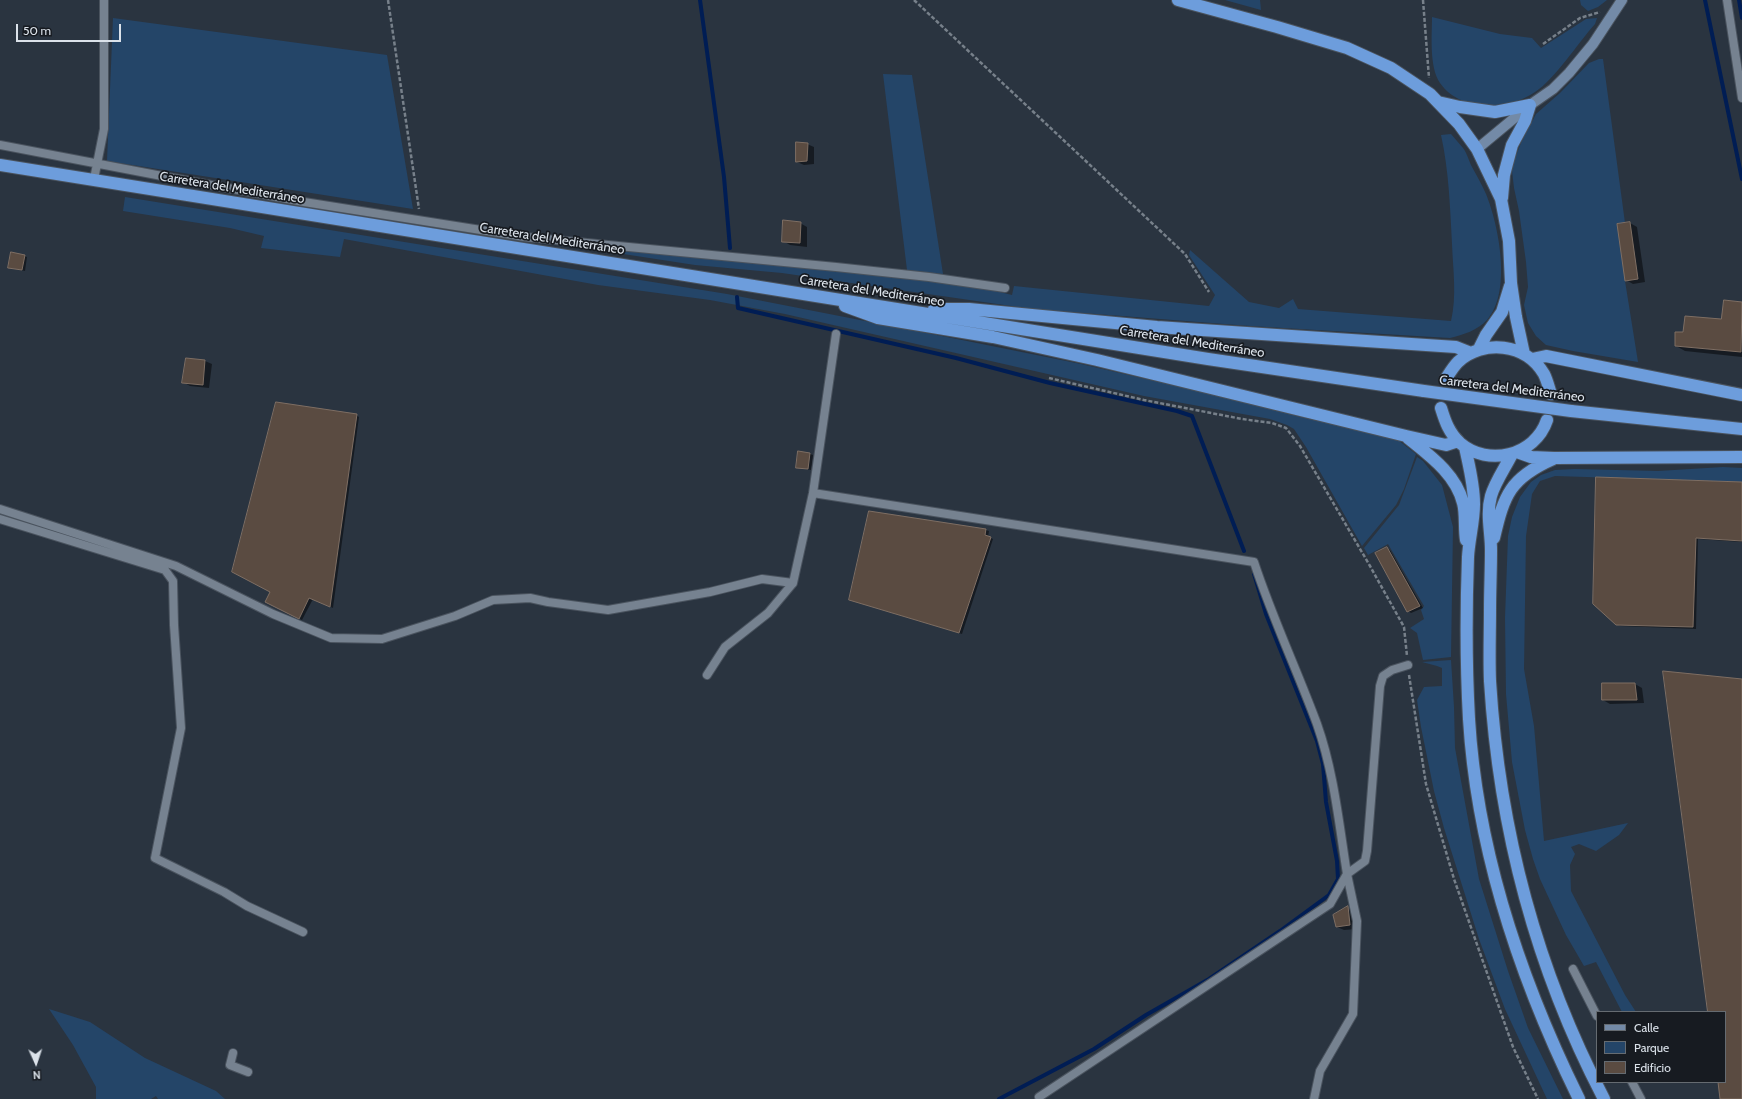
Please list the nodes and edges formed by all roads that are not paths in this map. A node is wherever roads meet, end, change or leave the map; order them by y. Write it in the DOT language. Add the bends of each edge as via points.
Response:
graph roads {
  1 [pos="104,0"];
  2 [pos="1178,0"];
  3 [pos="1622,0"];
  4 [pos="1727,0"];
  5 [pos="1433,98"];
  6 [pos="1742,98"];
  7 [pos="1530,105"];
  8 [pos="0,145"];
  9 [pos="1477,149"];
  10 [pos="96,163"];
  11 [pos="0,165"];
  12 [pos="94,180"];
  13 [pos="1501,199"];
  14 [pos="1511,283"];
  15 [pos="1005,288"];
  16 [pos="818,296"];
  17 [pos="899,309"];
  18 [pos="836,334"];
  19 [pos="1475,351"];
  20 [pos="1528,357"];
  21 [pos="1445,380"];
  22 [pos="1551,394"];
  23 [pos="1742,395"];
  24 [pos="1441,408"];
  25 [pos="1547,420"];
  26 [pos="1742,429"];
  27 [pos="1406,436"];
  28 [pos="1462,444"];
  29 [pos="1515,453"];
  30 [pos="1742,457"];
  31 [pos="1554,458"];
  32 [pos="813,493"];
  33 [pos="0,509"];
  34 [pos="0,519"];
  35 [pos="1491,547"];
  36 [pos="1468,554"];
  37 [pos="793,583"];
  38 [pos="1408,665"];
  39 [pos="707,674"];
  40 [pos="1347,874"];
  41 [pos="303,932"];
  42 [pos="1573,969"];
  43 [pos="1596,1014"];
  44 [pos="233,1053"];
  45 [pos="248,1072"];
  46 [pos="1596,1081"];
  47 [pos="1597,1083"];
  48 [pos="1633,1083"];
  49 [pos="1038,1097"];
  50 [pos="1314,1099"];
  51 [pos="1579,1099"];
  52 [pos="1604,1099"];
  53 [pos="1641,1099"];
  1 -- 10 [label="lane" via="104,129"];
  2 -- 5 [label="highway" via="1346,48 1391,68"];
  3 -- 7 [label="street" via="1593,44 1569,73 1553,89"];
  4 -- 6 [label="lane"];
  5 -- 7 [label="highway" via="1460,107 1495,112"];
  5 -- 9 [label="highway" via="1459,124"];
  7 -- 9 [label="street"];
  7 -- 13 [label="highway" via="1525,121 1512,145"];
  8 -- 10 [label="lane"];
  9 -- 13 [label="highway"];
  10 -- 12 [label="lane"];
  10 -- 15 [label="lane" via="304,202 554,240 836,267"];
  11 -- 12 [label="highway, Carretera del Mediterráneo"];
  12 -- 16 [label="highway, Carretera del Mediterráneo"];
  13 -- 14 [label="highway" via="1509,242"];
  14 -- 19 [label="highway" via="1502,312"];
  14 -- 20 [label="highway" via="1516,317"];
  16 -- 17 [label="highway, Carretera del Mediterráneo"];
  16 -- 27 [label="highway" via="878,318 993,337 1097,360"];
  17 -- 19 [label="highway" via="969,309 1157,328 1456,347"];
  17 -- 26 [label="highway, Carretera del Mediterráneo, bridge" via="1424,392"];
  18 -- 32 [label="lane"];
  19 -- 20 [label="highway" via="1494,347 1510,348"];
  19 -- 21 [label="highway" via="1457,363"];
  20 -- 22 [label="highway" via="1544,374"];
  20 -- 23 [label="highway" via="1546,356"];
  24 -- 28 [label="highway" via="1448,428"];
  25 -- 29 [label="highway" via="1545,428 1533,442"];
  27 -- 28 [label="highway" via="1446,445"];
  27 -- 36 [label="highway" via="1439,463 1453,481 1463,503"];
  28 -- 29 [label="highway" via="1480,454 1495,456"];
  28 -- 36 [label="highway" via="1472,478 1474,504"];
  29 -- 31 [label="highway"];
  29 -- 35 [label="highway" via="1490,501"];
  30 -- 31 [label="highway"];
  31 -- 35 [label="highway" via="1526,474 1510,489 1502,506"];
  32 -- 37 [label="lane"];
  32 -- 40 [label="lane" via="1254,562 1317,725 1333,785"];
  33 -- 37 [label="lane" via="176,566 273,614 331,638 382,639 455,616 493,600 530,598 608,610 710,592 762,579"];
  34 -- 41 [label="lane" via="165,570 173,581 180,728 155,858"];
  35 -- 46 [label="highway" via="1490,680 1498,765 1507,822 1524,894 1552,982"];
  36 -- 51 [label="highway" via="1470,720 1475,773 1488,848 1522,966 1542,1020"];
  37 -- 39 [label="lane" via="768,613 725,647"];
  38 -- 40 [label="lane" via="1383,676 1380,686 1367,851 1365,861"];
  40 -- 49 [label="lane" via="1330,904"];
  40 -- 50 [label="lane" via="1357,921 1353,1014 1320,1071"];
  42 -- 43 [label="lane"];
  44 -- 45 [label="lane" via="230,1065"];
  47 -- 52 [label="highway"];
  48 -- 53 [label="lane"];
}
